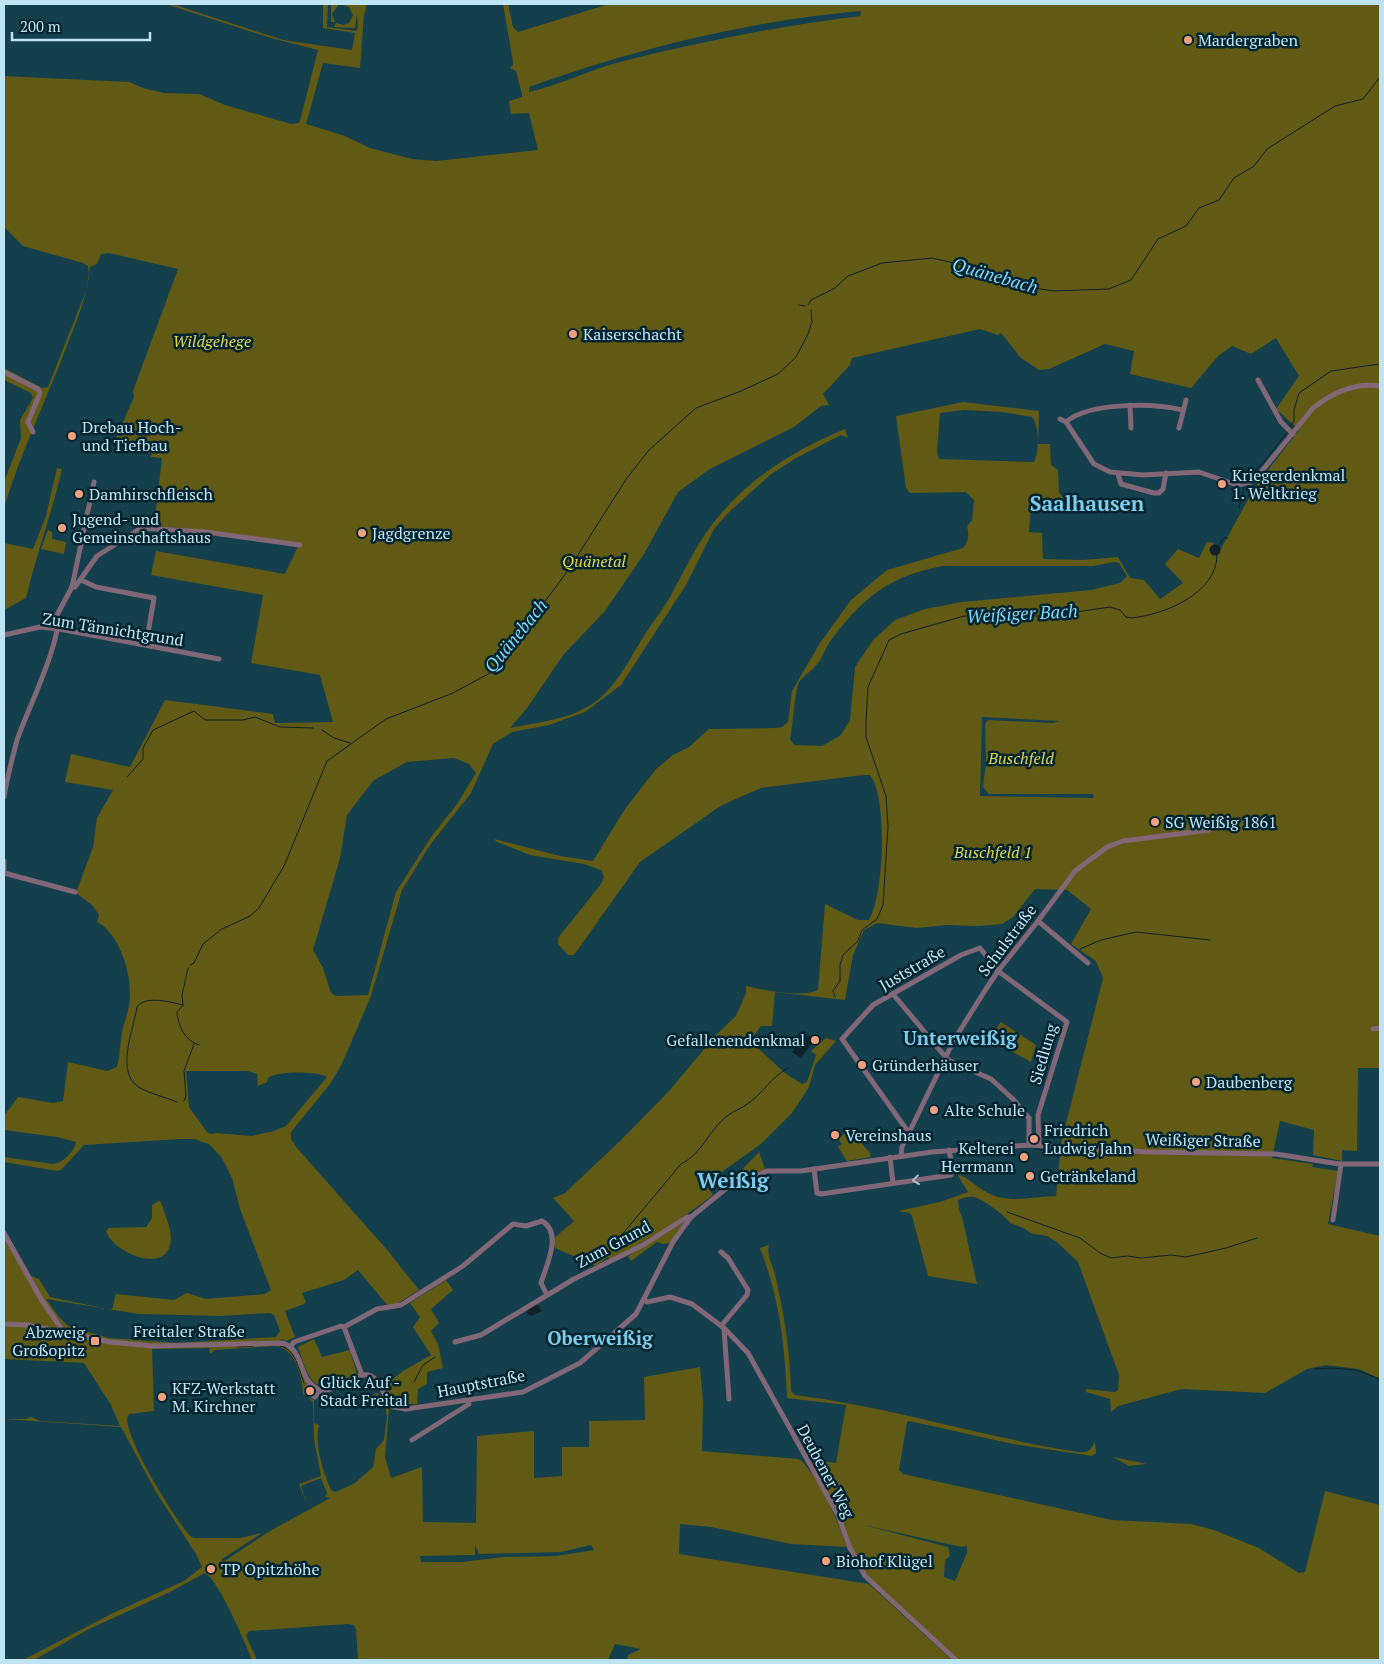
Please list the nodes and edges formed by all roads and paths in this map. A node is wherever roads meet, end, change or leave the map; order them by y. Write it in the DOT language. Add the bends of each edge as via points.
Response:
graph roads {
  1 [pos="4,372"];
  2 [pos="1258,380"];
  3 [pos="1380,386"];
  4 [pos="1186,400"];
  5 [pos="1130,405"];
  6 [pos="1182,410"];
  7 [pos="1060,419"];
  8 [pos="1066,422"];
  9 [pos="1131,428"];
  10 [pos="1179,428"];
  11 [pos="32,432"];
  12 [pos="1290,432"];
  13 [pos="1166,473"];
  14 [pos="1118,474"];
  15 [pos="94,482"];
  16 [pos="300,545"];
  17 [pos="81,580"];
  18 [pos="72,587"];
  19 [pos="57,615"];
  20 [pos="40,627"];
  21 [pos="56,629"];
  22 [pos="4,634"];
  23 [pos="146,645"];
  24 [pos="219,659"];
  25 [pos="6,776"];
  26 [pos="4,797"];
  27 [pos="1209,830"];
  28 [pos="4,861"];
  29 [pos="4,873"];
  30 [pos="75,892"];
  31 [pos="1038,921"];
  32 [pos="1088,963"];
  33 [pos="998,971"];
  34 [pos="893,994"];
  35 [pos="1380,1028"];
  36 [pos="1373,1029"];
  37 [pos="946,1057"];
  38 [pos="1029,1118"];
  39 [pos="1037,1118"];
  40 [pos="909,1133"];
  41 [pos="1029,1145"];
  42 [pos="1039,1145"];
  43 [pos="1063,1146"];
  44 [pos="949,1150"];
  45 [pos="901,1156"];
  46 [pos="890,1157"];
  47 [pos="1341,1164"];
  48 [pos="1380,1164"];
  49 [pos="814,1169"];
  50 [pos="894,1183"];
  51 [pos="691,1217"];
  52 [pos="1333,1220"];
  53 [pos="4,1233"];
  54 [pos="721,1252"];
  55 [pos="546,1295"];
  56 [pos="644,1300"];
  57 [pos="4,1324"];
  58 [pos="344,1327"];
  59 [pos="723,1327"];
  60 [pos="63,1331"];
  61 [pos="455,1342"];
  62 [pos="291,1346"];
  63 [pos="362,1375"];
  64 [pos="310,1383"];
  65 [pos="322,1390"];
  66 [pos="729,1399"];
  67 [pos="468,1401"];
  68 [pos="412,1440"];
  69 [pos="956,1660"];
  1 -- 11 [label="street" via="40,393 28,422"];
  2 -- 12 [label="street"];
  3 -- 12 [label="street" via="1355,386 1336,393 1313,408"];
  4 -- 6 [label="street"];
  5 -- 6 [label="street" via="1158,405"];
  5 -- 8 [label="street" via="1094,411"];
  5 -- 9 [label="street"];
  6 -- 10 [label="street"];
  7 -- 8 [label="street"];
  8 -- 14 [label="street" via="1094,464"];
  12 -- 13 [label="street" via="1281,449 1258,477 1249,482 1228,483 1199,472"];
  13 -- 14 [label="street"];
  13 -- 14 [label="street" via="1159,493 1121,484"];
  15 -- 18 [label="street"];
  16 -- 17 [label="street" via="206,532 141,528 100,553"];
  17 -- 18 [label="street"];
  17 -- 23 [label="street" via="96,587 154,598"];
  18 -- 19 [label="street"];
  19 -- 20 [label="street"];
  19 -- 21 [label="street"];
  20 -- 21 [label="street, Zum Tännichtgrund"];
  20 -- 22 [label="street, Zum Tännichtgrund"];
  21 -- 23 [label="street, Zum Tännichtgrund"];
  21 -- 25 [label="street"];
  23 -- 24 [label="street, Zum Tännichtgrund"];
  25 -- 26 [label="street"];
  27 -- 31 [label="street, Schulstraße" via="1132,839 1107,847 1075,870"];
  28 -- 29 [label="street"];
  29 -- 30 [label="street"];
  31 -- 32 [label="street"];
  31 -- 33 [label="street, Schulstraße"];
  33 -- 34 [label="street, Juststraße" via="982,950 976,948"];
  33 -- 37 [label="street, Schulstraße"];
  33 -- 39 [label="street, Siedlung" via="1067,1022"];
  34 -- 37 [label="street"];
  34 -- 40 [label="street, Juststraße" via="870,1007 842,1039"];
  35 -- 36 [label="street"];
  37 -- 38 [label="street" via="996,1083"];
  37 -- 40 [label="street, Schulstraße"];
  38 -- 39 [label="street"];
  38 -- 41 [label="street"];
  39 -- 42 [label="street, Siedlung"];
  40 -- 45 [label="street, Schulstraße"];
  41 -- 42 [label="street, Hauptstraße"];
  41 -- 44 [label="street, Hauptstraße"];
  42 -- 43 [label="street, Hauptstraße"];
  43 -- 47 [label="street, Weißiger Straße" via="1148,1152 1276,1154"];
  44 -- 45 [label="street, Hauptstraße"];
  44 -- 50 [label="street, one-way" via="951,1175"];
  45 -- 46 [label="street, Hauptstraße"];
  46 -- 49 [label="street, Hauptstraße"];
  46 -- 50 [label="street"];
  47 -- 48 [label="street, Weißiger Straße"];
  47 -- 52 [label="street"];
  49 -- 50 [label="street" via="819,1194"];
  49 -- 51 [label="street, Hauptstraße" via="767,1171 728,1188"];
  51 -- 55 [label="street, Zum Grund"];
  51 -- 56 [label="street, Hauptstraße"];
  53 -- 60 [label="street"];
  54 -- 59 [label="street" via="748,1290"];
  55 -- 58 [label="street, Zum Grund" via="541,1283 551,1254 549,1229 542,1221 526,1226 513,1224 463,1266 401,1305 377,1309"];
  55 -- 61 [label="street, Zum Grund" via="481,1336"];
  56 -- 59 [label="street, Deubener Weg" via="670,1296 681,1299 703,1310"];
  56 -- 67 [label="street, Hauptstraße" via="630,1321 593,1354 566,1371 522,1392"];
  57 -- 60 [label="street, Freitaler Straße"];
  58 -- 62 [label="street" via="294,1342"];
  58 -- 63 [label="street"];
  59 -- 66 [label="street"];
  59 -- 69 [label="street, Deubener Weg" via="748,1353 763,1378 838,1515 864,1576"];
  60 -- 62 [label="street, Freitaler Straße" via="110,1342 152,1346 276,1342"];
  62 -- 64 [label="street" via="298,1354"];
  63 -- 65 [label="street" via="332,1389"];
  63 -- 67 [label="street, Hauptstraße" via="374,1378 396,1409"];
  64 -- 65 [label="street"];
  64 -- 65 [label="street" via="306,1392 309,1396 315,1397"];
  67 -- 68 [label="street" via="469,1404"];
}
